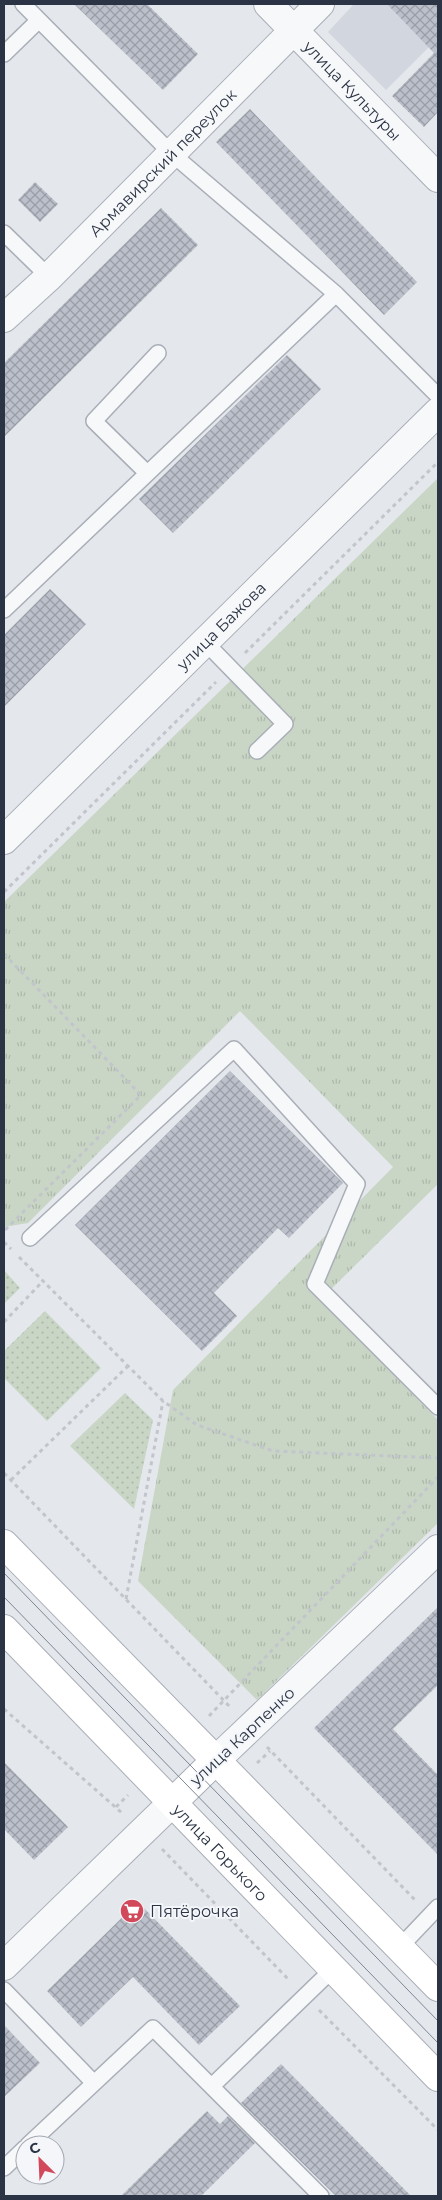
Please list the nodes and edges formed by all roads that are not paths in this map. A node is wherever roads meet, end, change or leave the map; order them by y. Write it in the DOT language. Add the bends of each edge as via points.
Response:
graph roads {
  1 [pos="23,4"];
  2 [pos="268,4"];
  3 [pos="320,4"];
  4 [pos="39,20"];
  5 [pos="294,29"];
  6 [pos="4,54"];
  7 [pos="171,153"];
  8 [pos="438,178"];
  9 [pos="4,233"];
  10 [pos="49,277"];
  11 [pos="336,294"];
  12 [pos="4,318"];
  13 [pos="158,353"];
  14 [pos="438,396"];
  15 [pos="438,412"];
  16 [pos="147,473"];
  17 [pos="4,610"];
  18 [pos="204,641"];
  19 [pos="257,751"];
  20 [pos="4,840"];
  21 [pos="30,1238"];
  22 [pos="435,1398"];
  23 [pos="4,1544"];
  24 [pos="438,1549"];
  25 [pos="4,1629"];
  26 [pos="216,1760"];
  27 [pos="173,1802"];
  28 [pos="434,1912"];
  29 [pos="400,1947"];
  30 [pos="4,1966"];
  31 [pos="334,1968"];
  32 [pos="438,1987"];
  33 [pos="4,1990"];
  34 [pos="438,2077"];
  35 [pos="93,2082"];
  36 [pos="212,2086"];
  37 [pos="38,2135"];
  38 [pos="15,2157"];
  39 [pos="4,2168"];
  40 [pos="321,2196"];
  1 -- 4 [label="lane"];
  2 -- 5 [label="street, улица Культуры"];
  3 -- 5 [label="street, Армавирский переулок"];
  4 -- 6 [label="lane"];
  4 -- 7 [label="lane"];
  5 -- 7 [label="street, Армавирский переулок"];
  5 -- 8 [label="street, улица Культуры"];
  7 -- 10 [label="street, Армавирский переулок"];
  7 -- 11 [label="lane"];
  9 -- 10 [label="lane"];
  10 -- 12 [label="street, Армавирский переулок"];
  11 -- 14 [label="lane"];
  11 -- 16 [label="lane"];
  13 -- 16 [label="lane" via="94,421"];
  15 -- 18 [label="street, улица Бажова"];
  16 -- 17 [label="lane"];
  18 -- 19 [label="lane" via="285,724"];
  18 -- 20 [label="street, улица Бажова"];
  21 -- 22 [label="lane" via="234,1050 357,1184 315,1284"];
  23 -- 26 [label="main road"];
  24 -- 26 [label="street, улица Карпенко"];
  25 -- 27 [label="main road, улица Горького"];
  26 -- 27 [label="main road, улица Карпенко"];
  26 -- 29 [label="main road"];
  27 -- 30 [label="street, улица Карпенко"];
  27 -- 31 [label="main road, улица Горького"];
  28 -- 29 [label="lane"];
  29 -- 32 [label="main road"];
  31 -- 34 [label="main road, улица Горького"];
  31 -- 36 [label="lane"];
  33 -- 35 [label="lane"];
  35 -- 36 [label="lane" via="154,2028"];
  35 -- 37 [label="lane"];
  36 -- 40 [label="lane"];
  38 -- 39 [label="lane"];
}
